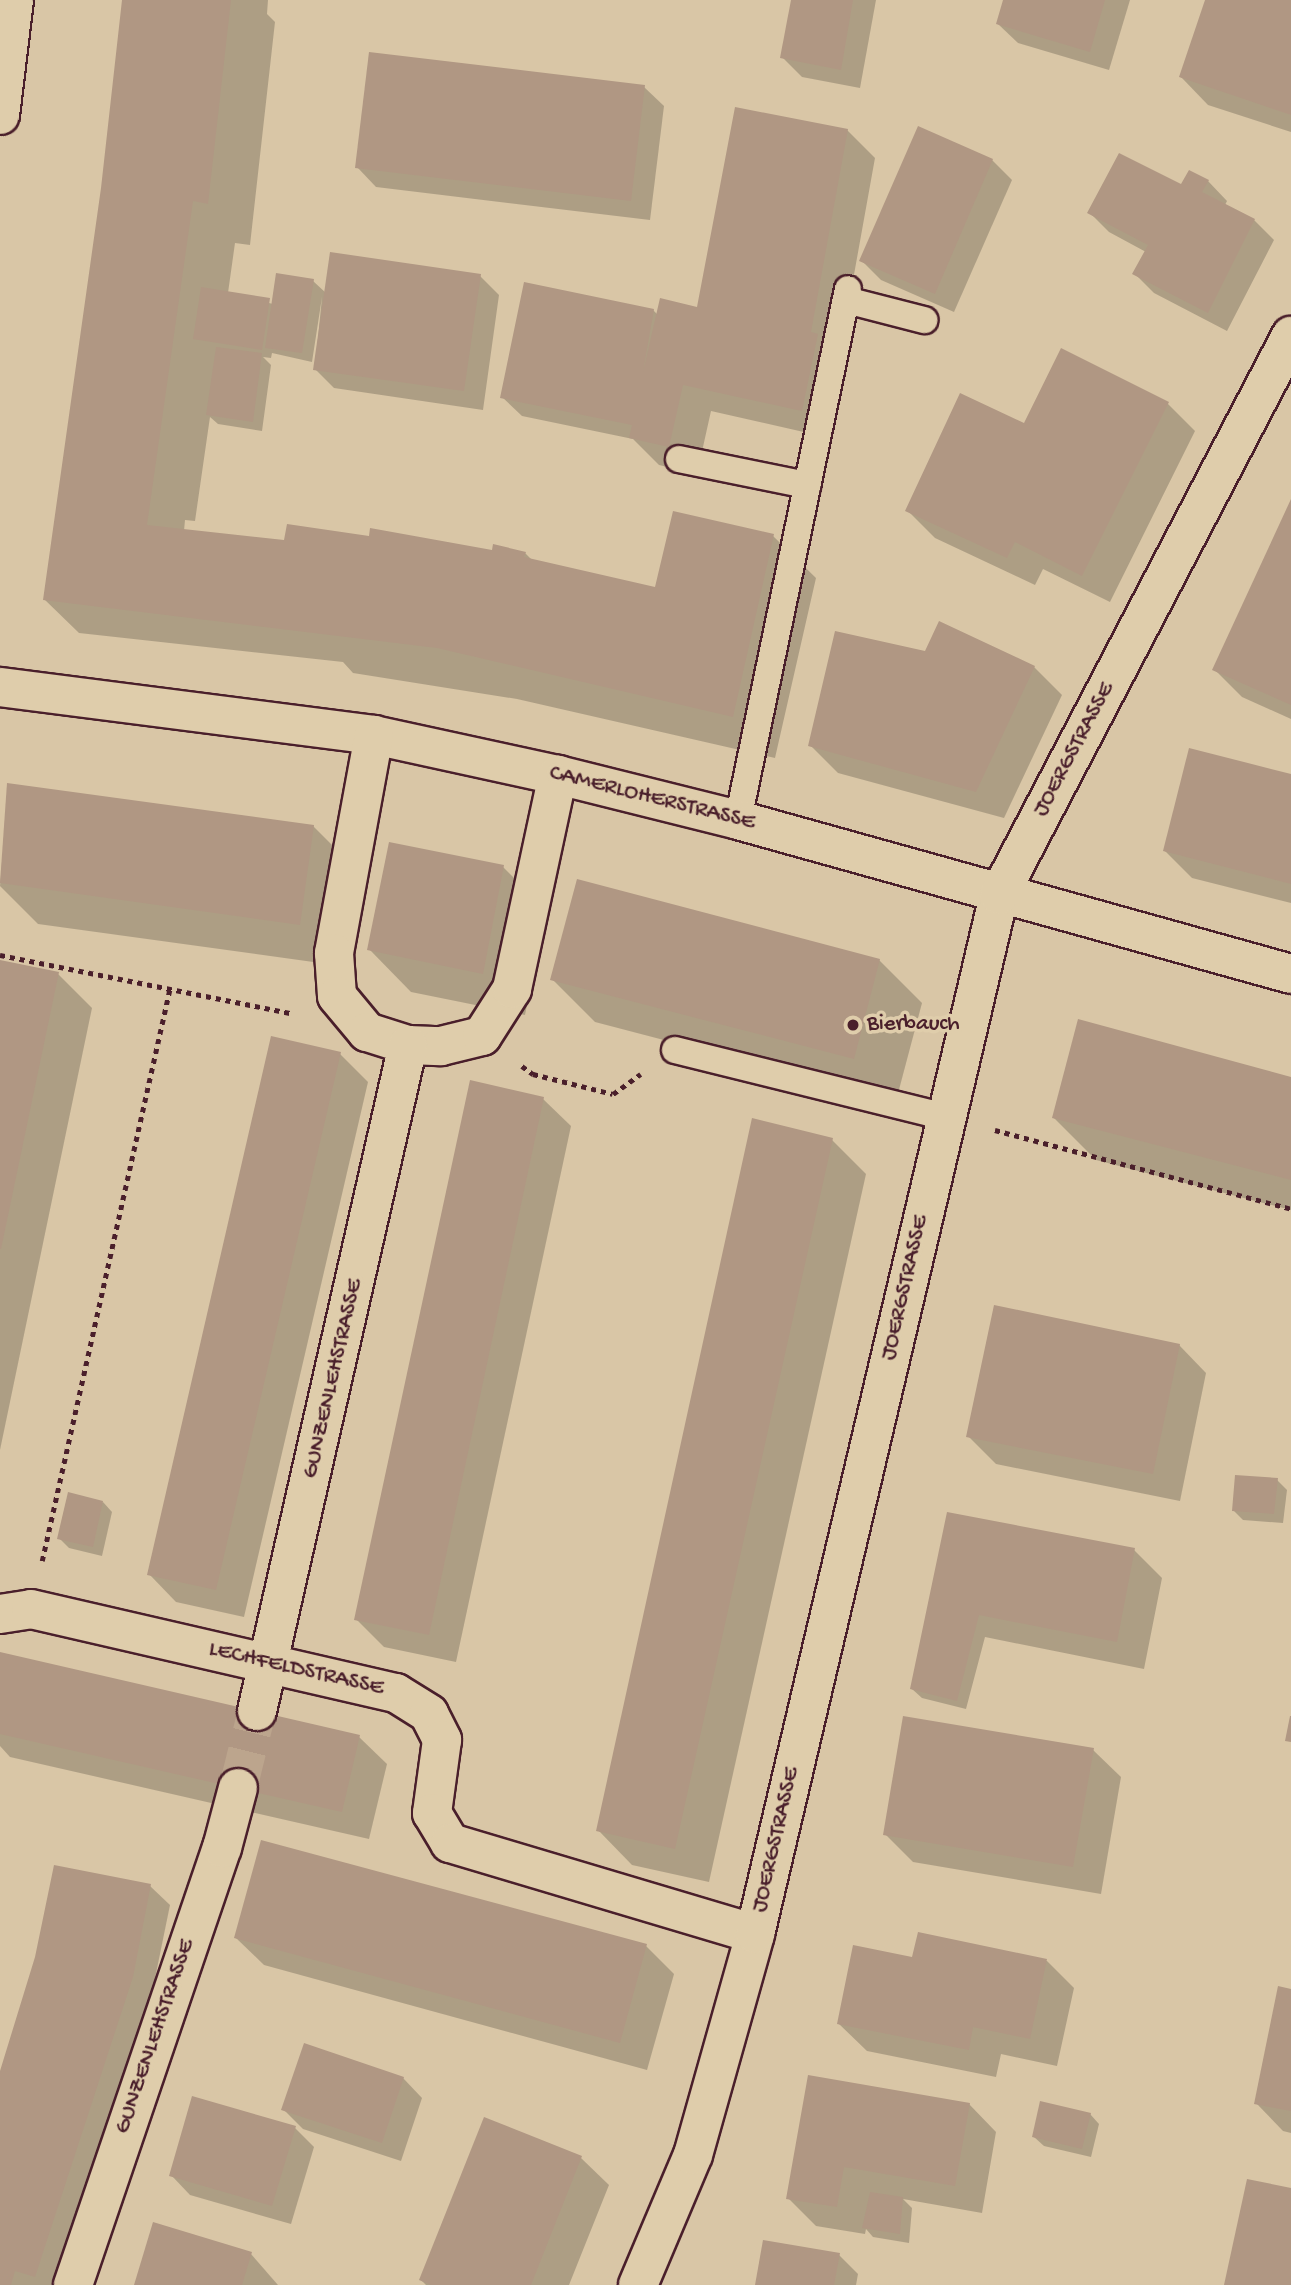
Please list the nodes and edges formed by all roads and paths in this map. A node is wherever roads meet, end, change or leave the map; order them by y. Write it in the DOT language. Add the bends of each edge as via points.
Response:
graph roads {
  1 [pos="14,0"];
  2 [pos="0,115"];
  3 [pos="924,320"];
  4 [pos="1291,336"];
  5 [pos="679,459"];
  6 [pos="807,485"];
  7 [pos="0,687"];
  8 [pos="374,735"];
  9 [pos="558,775"];
  10 [pos="738,820"];
  11 [pos="999,895"];
  12 [pos="0,954"];
  13 [pos="1291,974"];
  14 [pos="170,988"];
  15 [pos="337,996"];
  16 [pos="482,1036"];
  17 [pos="408,1045"];
  18 [pos="675,1050"];
  19 [pos="946,1117"];
  20 [pos="1291,1209"];
  21 [pos="16,1612"];
  22 [pos="271,1664"];
  23 [pos="257,1712"];
  24 [pos="238,1788"];
  25 [pos="755,1934"];
  26 [pos="73,2285"];
  27 [pos="638,2285"];
  1 -- 2 [label="street"];
  3 -- 6 [label="lane" via="847,294"];
  4 -- 11 [label="street, JOERGSTRASSE"];
  5 -- 6 [label="lane"];
  6 -- 10 [label="lane"];
  7 -- 8 [label="street, CAMERLOHERSTRASSE"];
  8 -- 9 [label="street, CAMERLOHERSTRASSE"];
  8 -- 15 [label="street" via="334,953"];
  9 -- 10 [label="street, CAMERLOHERSTRASSE"];
  9 -- 16 [label="street" via="512,989"];
  10 -- 11 [label="street, CAMERLOHERSTRASSE"];
  11 -- 13 [label="street, CAMERLOHERSTRASSE"];
  11 -- 19 [label="street, JOERGSTRASSE"];
  12 -- 14 [label="path"];
  14 -- 15 [label="path" via="304,1016"];
  14 -- 21 [label="path"];
  15 -- 17 [label="street" via="367,1032"];
  16 -- 17 [label="street" via="441,1046"];
  16 -- 18 [label="path" via="533,1074 613,1094"];
  17 -- 22 [label="street, GUNZENLEHSTRASSE"];
  18 -- 19 [label="lane"];
  19 -- 20 [label="path"];
  19 -- 25 [label="street, JOERGSTRASSE"];
  21 -- 22 [label="street, LECHFELDSTRASSE"];
  22 -- 23 [label="street, GUNZENLEHSTRASSE"];
  22 -- 25 [label="street, LECHFELDSTRASSE" via="396,1693 429,1714 442,1740 432,1813 450,1843"];
  24 -- 26 [label="street, GUNZENLEHSTRASSE" via="222,1848"];
  25 -- 27 [label="street, JOERGSTRASSE" via="693,2155"];
}
